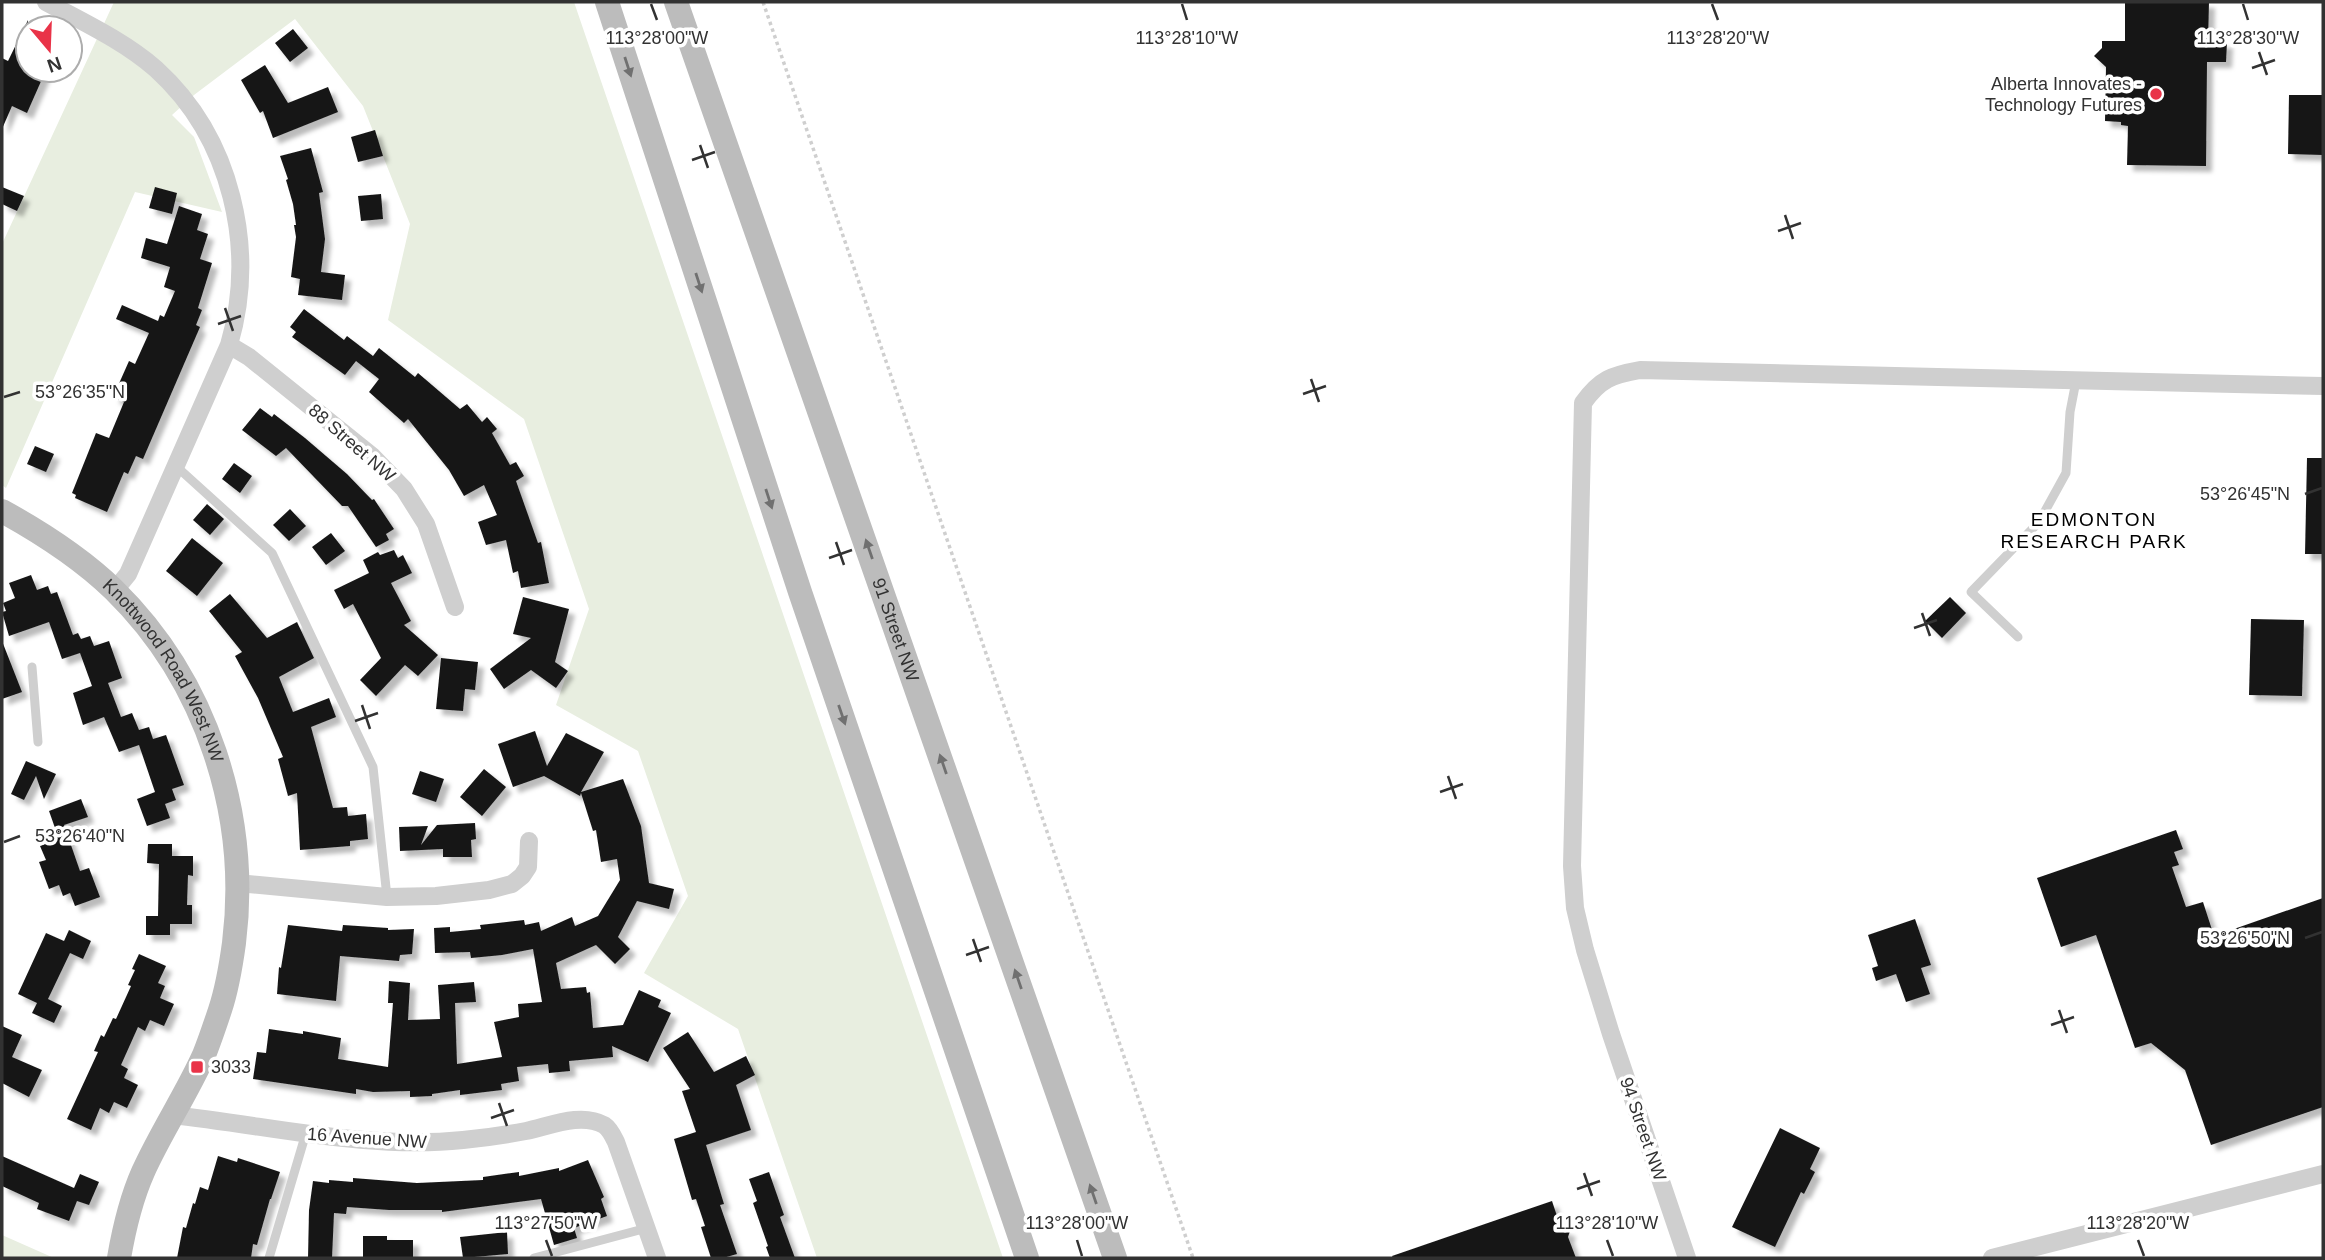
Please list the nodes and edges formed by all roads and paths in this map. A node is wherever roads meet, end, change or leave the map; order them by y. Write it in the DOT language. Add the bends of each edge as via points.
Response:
graph roads {
  1 [pos="46,2"];
  2 [pos="607,2"];
  3 [pos="676,2"];
  4 [pos="763,2"];
  5 [pos="229,345"];
  6 [pos="2076,381"];
  7 [pos="2323,386"];
  8 [pos="177,467"];
  9 [pos="2,511"];
  10 [pos="115,590"];
  11 [pos="455,607"];
  12 [pos="2018,637"];
  13 [pos="32,667"];
  14 [pos="38,742"];
  15 [pos="529,841"];
  16 [pos="238,883"];
  17 [pos="387,897"];
  18 [pos="171,1115"];
  19 [pos="306,1133"];
  20 [pos="2323,1174"];
  21 [pos="647,1228"];
  22 [pos="119,1258"];
  23 [pos="269,1258"];
  24 [pos="534,1258"];
  25 [pos="657,1258"];
  26 [pos="1027,1258"];
  27 [pos="1115,1258"];
  28 [pos="1193,1258"];
  29 [pos="1687,1258"];
  30 [pos="1992,1258"];
  1 -- 5 [label="street" via="138,55 171,85 213,145 229,184 241,257 239,310"];
  2 -- 26 [label="main road, one-way" via="800,592"];
  27 -- 3 [label="main road, 91 Street NW, one-way"];
  4 -- 28 [label="path"];
  5 -- 8 [label="street"];
  5 -- 11 [label="street, 88 Street NW" via="372,456 398,482 426,524"];
  6 -- 7 [label="street, 94 Street NW"];
  6 -- 12 [label="lane" via="2066,473 2039,522 1971,592"];
  6 -- 29 [label="street, 94 Street NW" via="1640,370 1614,374 1594,387 1584,402 1572,866 1575,908 1600,999"];
  8 -- 10 [label="street" via="128,573"];
  8 -- 17 [label="lane" via="272,552 373,767"];
  9 -- 10 [label="main road, Knottwood Road West NW" via="77,558"];
  10 -- 16 [label="main road, Knottwood Road West NW" via="162,648 200,715 227,792"];
  13 -- 14 [label="lane"];
  15 -- 17 [label="street" via="528,867 512,884 489,890"];
  16 -- 17 [label="street"];
  16 -- 18 [label="main road, Knottwood Road West NW" via="233,949 221,1006 204,1054"];
  18 -- 19 [label="street, 16 Avenue NW"];
  18 -- 22 [label="main road, Knottwood Road West NW" via="142,1174"];
  19 -- 21 [label="street, 16 Avenue NW" via="439,1143 575,1120 594,1121 612,1133"];
  19 -- 23 [label="lane"];
  20 -- 30 [label="street"];
  21 -- 24 [label="lane"];
  21 -- 25 [label="street"];
}
